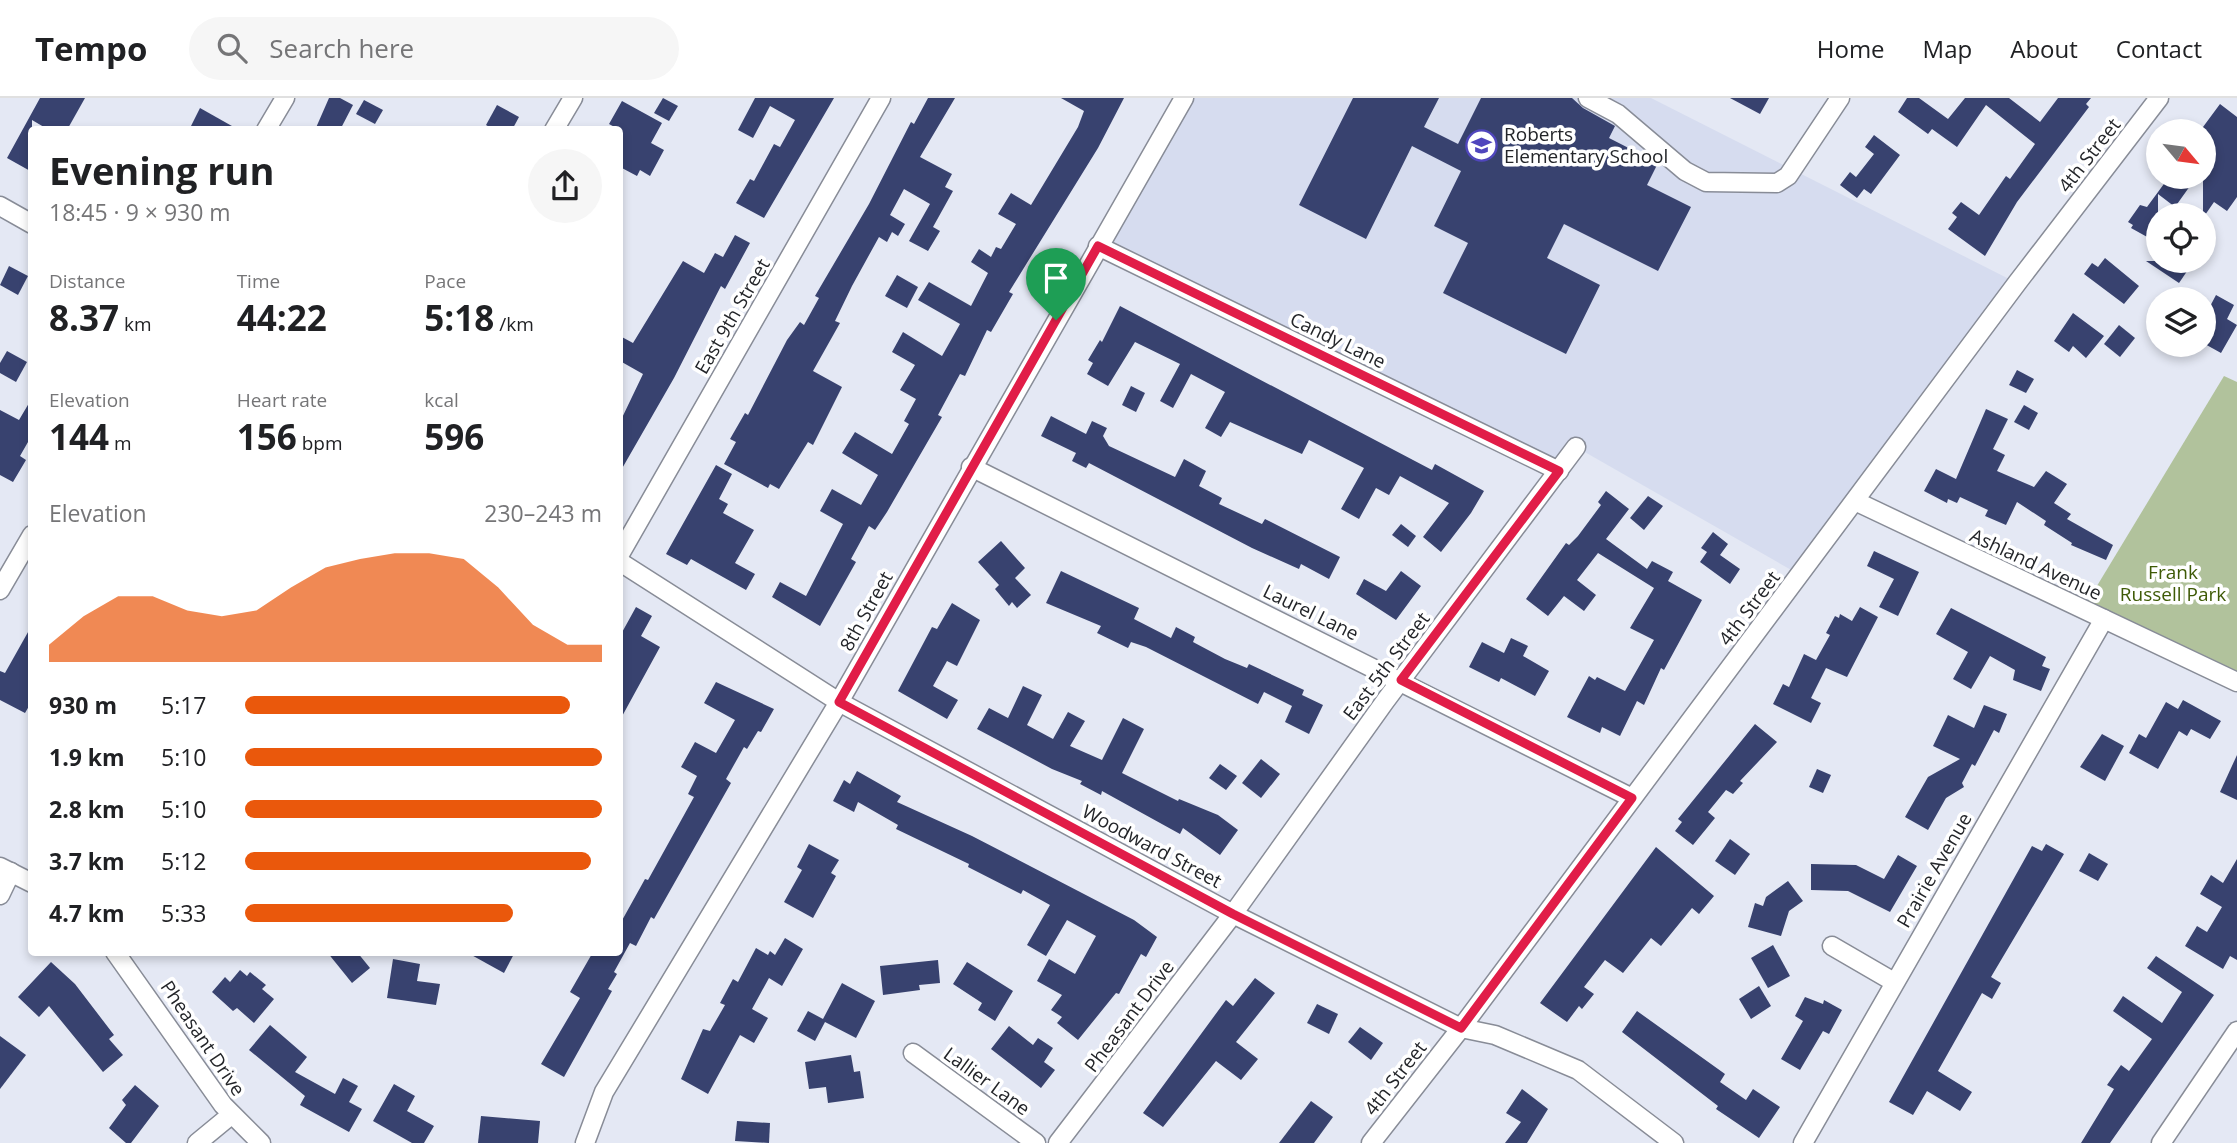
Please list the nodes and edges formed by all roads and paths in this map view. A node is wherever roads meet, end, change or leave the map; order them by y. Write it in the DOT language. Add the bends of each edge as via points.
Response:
graph roads {
  1 [pos="285,98"];
  2 [pos="573,98"];
  3 [pos="881,98"];
  4 [pos="1183,98"];
  5 [pos="1588,98"];
  6 [pos="1840,98"];
  7 [pos="2159,98"];
  8 [pos="268,126"];
  9 [pos="556,126"];
  10 [pos="0,206"];
  11 [pos="28,222"];
  12 [pos="1098,246"];
  13 [pos="1576,447"];
  14 [pos="971,467"];
  15 [pos="1559,471"];
  16 [pos="1856,501"];
  17 [pos="28,542"];
  18 [pos="623,549"];
  19 [pos="623,564"];
  20 [pos="0,590"];
  21 [pos="2104,619"];
  22 [pos="1401,680"];
  23 [pos="2237,682"];
  24 [pos="839,702"];
  25 [pos="1632,798"];
  26 [pos="5,870"];
  27 [pos="28,881"];
  28 [pos="0,895"];
  29 [pos="1233,914"];
  30 [pos="1832,946"];
  31 [pos="119,956"];
  32 [pos="1894,982"];
  33 [pos="1461,1028"];
  34 [pos="2237,1031"];
  35 [pos="914,1053"];
  36 [pos="231,1115"];
  37 [pos="197,1143"];
  38 [pos="261,1143"];
  39 [pos="585,1143"];
  40 [pos="1036,1143"];
  41 [pos="1058,1143"];
  42 [pos="1371,1143"];
  43 [pos="1674,1143"];
  44 [pos="1803,1143"];
  45 [pos="2161,1143"];
  1 -- 8 [label="street"];
  2 -- 9 [label="street"];
  3 -- 18 [label="street, East 9th Street"];
  4 -- 12 [label="street, 8th Street"];
  5 -- 6 [label="street" via="1618,114 1685,171 1706,182 1777,183 1788,176"];
  7 -- 16 [label="street, 4th Street"];
  10 -- 11 [label="street"];
  12 -- 14 [label="street, 8th Street"];
  12 -- 15 [label="street, Candy Lane"];
  13 -- 15 [label="street, East 5th Street"];
  14 -- 22 [label="street, Laurel Lane"];
  14 -- 24 [label="street, 8th Street"];
  15 -- 22 [label="street, East 5th Street"];
  16 -- 21 [label="street, Ashland Avenue"];
  16 -- 25 [label="street, 4th Street"];
  17 -- 20 [label="street"];
  19 -- 24 [label="street, Woodward Street"];
  21 -- 23 [label="street, Ashland Avenue"];
  21 -- 32 [label="street, Prairie Avenue"];
  22 -- 25 [label="street, Laurel Lane"];
  22 -- 29 [label="street, East 5th Street"];
  24 -- 29 [label="street, Woodward Street"];
  24 -- 39 [label="street, 8th Street" via="604,1092"];
  25 -- 33 [label="street, 4th Street"];
  26 -- 27 [label="street"];
  26 -- 28 [label="street"];
  29 -- 33 [label="street, Woodward Street"];
  29 -- 41 [label="street, Pheasant Drive"];
  30 -- 32 [label="street"];
  31 -- 36 [label="street, Pheasant Drive"];
  32 -- 44 [label="street, Prairie Avenue"];
  33 -- 42 [label="street, 4th Street"];
  33 -- 43 [label="street, Woodward Street" via="1495,1035 1578,1070"];
  34 -- 45 [label="street"];
  35 -- 40 [label="street, Lallier Lane"];
  36 -- 37 [label="street"];
  36 -- 38 [label="street, Pheasant Drive"];
}
